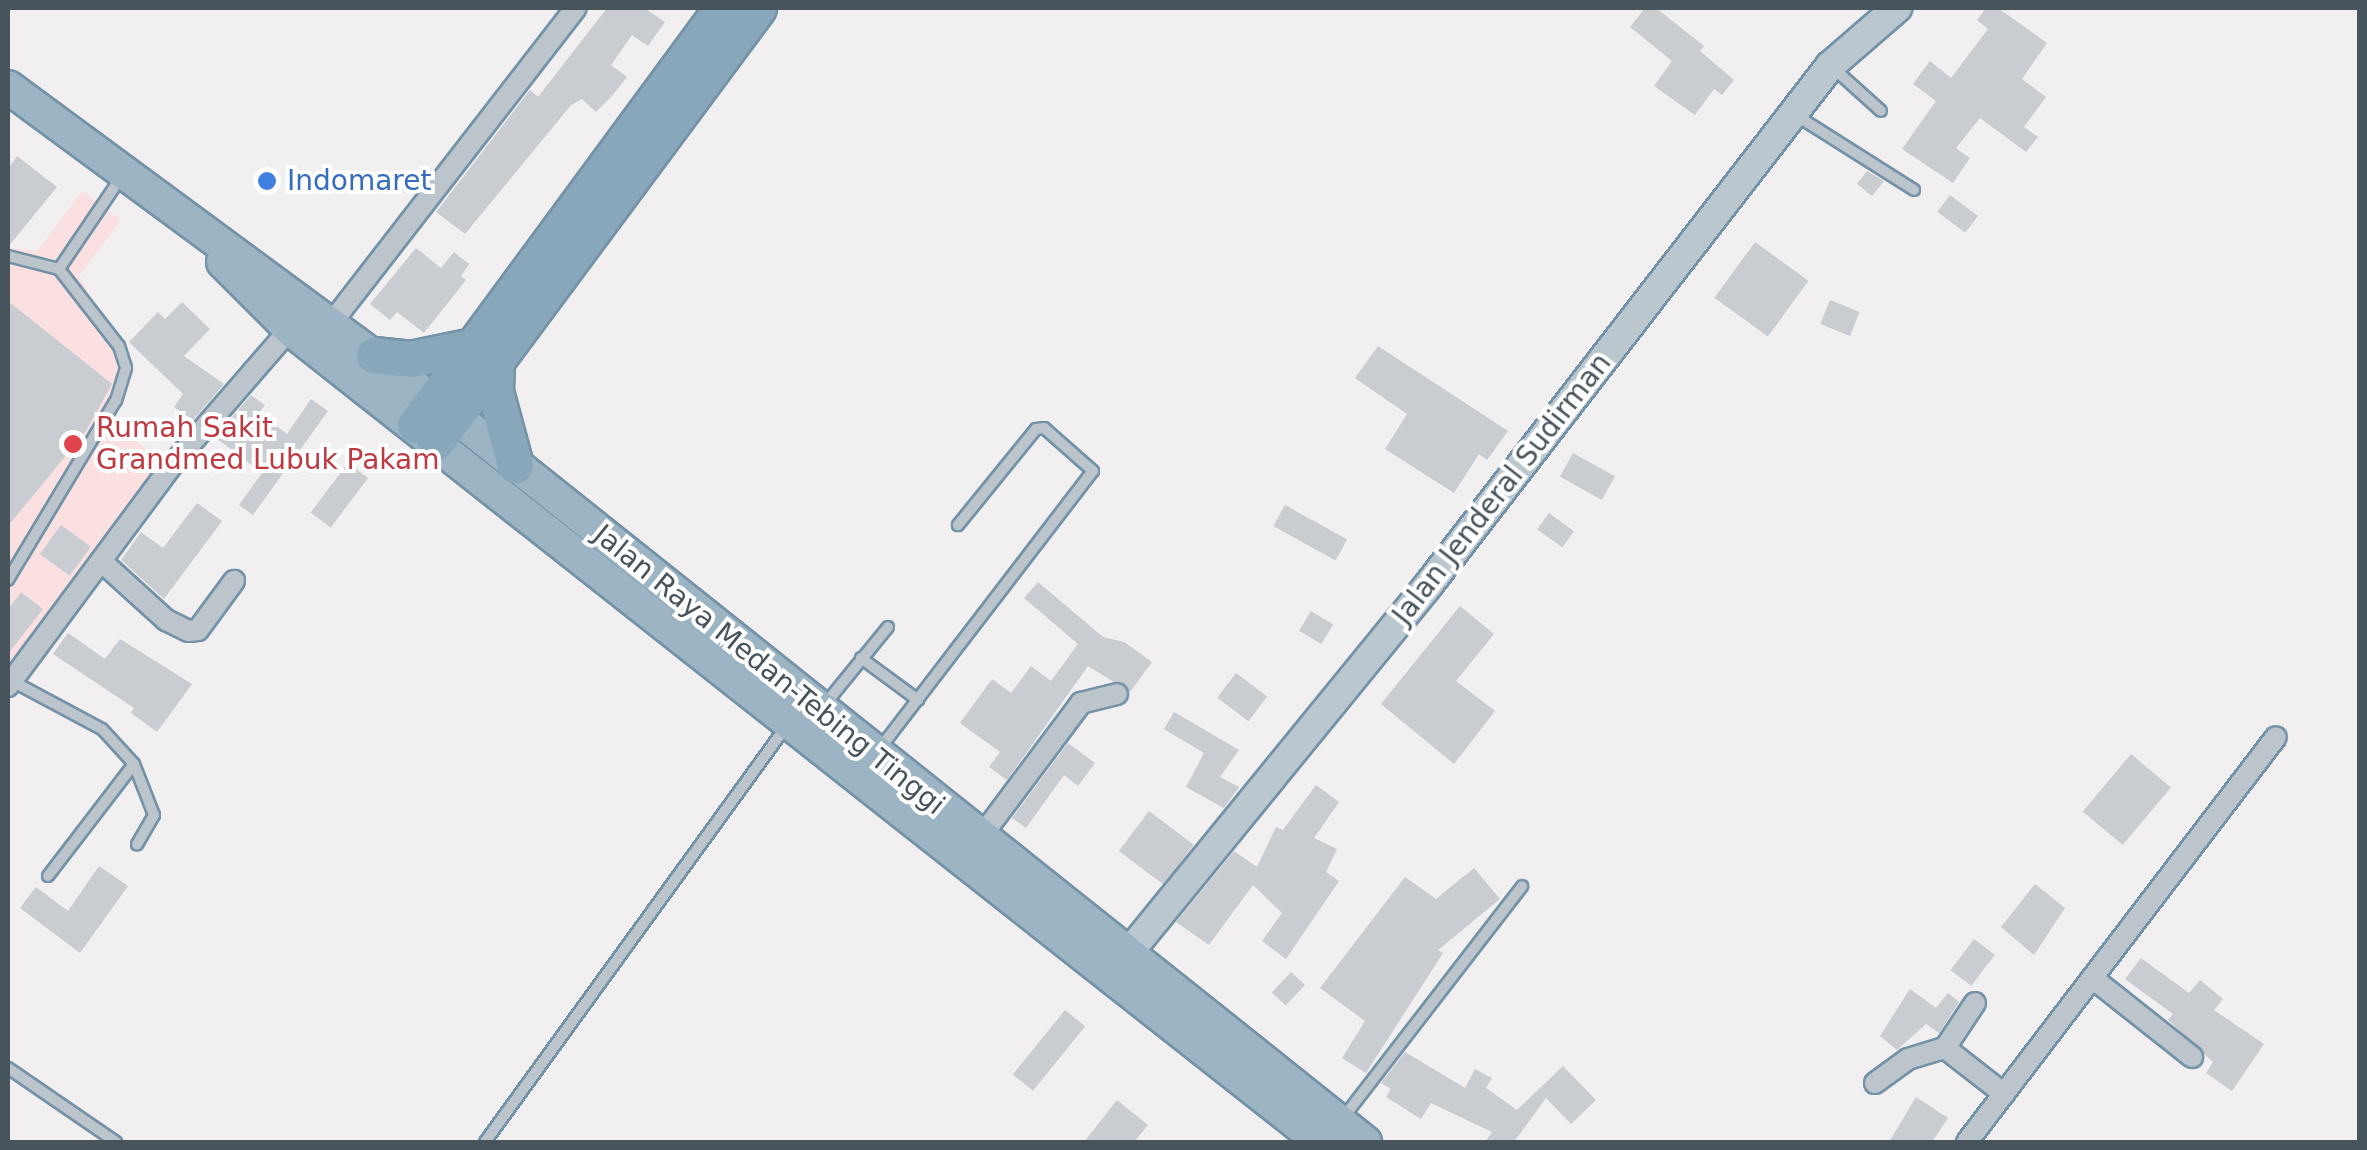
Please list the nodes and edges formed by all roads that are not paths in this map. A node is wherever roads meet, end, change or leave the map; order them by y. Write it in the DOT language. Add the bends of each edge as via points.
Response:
graph roads {
  1 [pos="576,8"];
  2 [pos="722,8"];
  3 [pos="758,8"];
  4 [pos="1896,8"];
  5 [pos="1830,66"];
  6 [pos="8,87"];
  7 [pos="1881,111"];
  8 [pos="1793,113"];
  9 [pos="123,175"];
  10 [pos="1914,190"];
  11 [pos="166,206"];
  12 [pos="8,256"];
  13 [pos="59,269"];
  14 [pos="333,321"];
  15 [pos="290,329"];
  16 [pos="486,352"];
  17 [pos="374,355"];
  18 [pos="435,421"];
  19 [pos="515,465"];
  20 [pos="958,525"];
  21 [pos="102,560"];
  22 [pos="8,580"];
  23 [pos="234,581"];
  24 [pos="888,627"];
  25 [pos="861,658"];
  26 [pos="10,683"];
  27 [pos="1117,694"];
  28 [pos="918,700"];
  29 [pos="819,712"];
  30 [pos="788,724"];
  31 [pos="2276,737"];
  32 [pos="874,756"];
  33 [pos="134,764"];
  34 [pos="980,838"];
  35 [pos="137,845"];
  36 [pos="48,876"];
  37 [pos="1522,886"];
  38 [pos="1118,966"];
  39 [pos="2095,980"];
  40 [pos="1975,1003"];
  41 [pos="1945,1048"];
  42 [pos="2192,1057"];
  43 [pos="8,1068"];
  44 [pos="1874,1083"];
  45 [pos="2004,1094"];
  46 [pos="1342,1136"];
  47 [pos="116,1142"];
  48 [pos="485,1142"];
  49 [pos="1967,1142"];
  1 -- 14 [label="street"];
  2 -- 16 [label="highway"];
  3 -- 16 [label="highway"];
  4 -- 5 [label="main road, Jalan Jenderal Sudirman"];
  5 -- 7 [label="lane"];
  5 -- 8 [label="main road, Jalan Jenderal Sudirman"];
  6 -- 9 [label="highway, Jalan Raya Medan-Tebing Tinggi"];
  8 -- 10 [label="lane"];
  8 -- 38 [label="main road, Jalan Jenderal Sudirman" via="1430,583"];
  9 -- 11 [label="highway, Jalan Raya Medan-Tebing Tinggi"];
  9 -- 13 [label="lane"];
  11 -- 14 [label="highway, Jalan Raya Medan-Tebing Tinggi"];
  11 -- 15 [label="highway, Jalan Raya Medan-Tebing Tinggi"];
  12 -- 13 [label="lane"];
  13 -- 22 [label="lane" via="119,346 124,381"];
  14 -- 17 [label="highway, Jalan Raya Medan-Tebing Tinggi"];
  15 -- 18 [label="highway, Jalan Raya Medan-Tebing Tinggi"];
  15 -- 21 [label="street" via="173,464"];
  16 -- 17 [label="highway"];
  16 -- 18 [label="highway"];
  16 -- 19 [label="highway"];
  17 -- 18 [label="highway, Jalan Raya Medan-Tebing Tinggi"];
  18 -- 19 [label="highway, Jalan Raya Medan-Tebing Tinggi"];
  18 -- 30 [label="highway, Jalan Raya Medan-Tebing Tinggi"];
  19 -- 29 [label="highway, Jalan Raya Medan-Tebing Tinggi"];
  20 -- 28 [label="lane" via="1036,430 1044,428 1093,472"];
  21 -- 23 [label="street" via="166,620 189,631 198,630"];
  21 -- 26 [label="street"];
  24 -- 25 [label="lane"];
  25 -- 28 [label="lane"];
  25 -- 29 [label="lane"];
  26 -- 33 [label="lane" via="102,730"];
  27 -- 34 [label="street" via="1081,703"];
  28 -- 32 [label="lane"];
  29 -- 32 [label="highway, Jalan Raya Medan-Tebing Tinggi"];
  30 -- 38 [label="highway, Jalan Raya Medan-Tebing Tinggi"];
  30 -- 48 [label="lane"];
  31 -- 39 [label="street"];
  32 -- 34 [label="highway, Jalan Raya Medan-Tebing Tinggi"];
  33 -- 35 [label="lane" via="154,816"];
  33 -- 36 [label="lane"];
  34 -- 38 [label="highway, Jalan Raya Medan-Tebing Tinggi"];
  37 -- 46 [label="lane"];
  38 -- 46 [label="highway, Jalan Raya Medan-Tebing Tinggi"];
  39 -- 42 [label="street"];
  39 -- 45 [label="street"];
  40 -- 41 [label="street"];
  41 -- 44 [label="street" via="1908,1059"];
  41 -- 45 [label="street"];
  43 -- 47 [label="lane"];
  45 -- 49 [label="street"];
}
